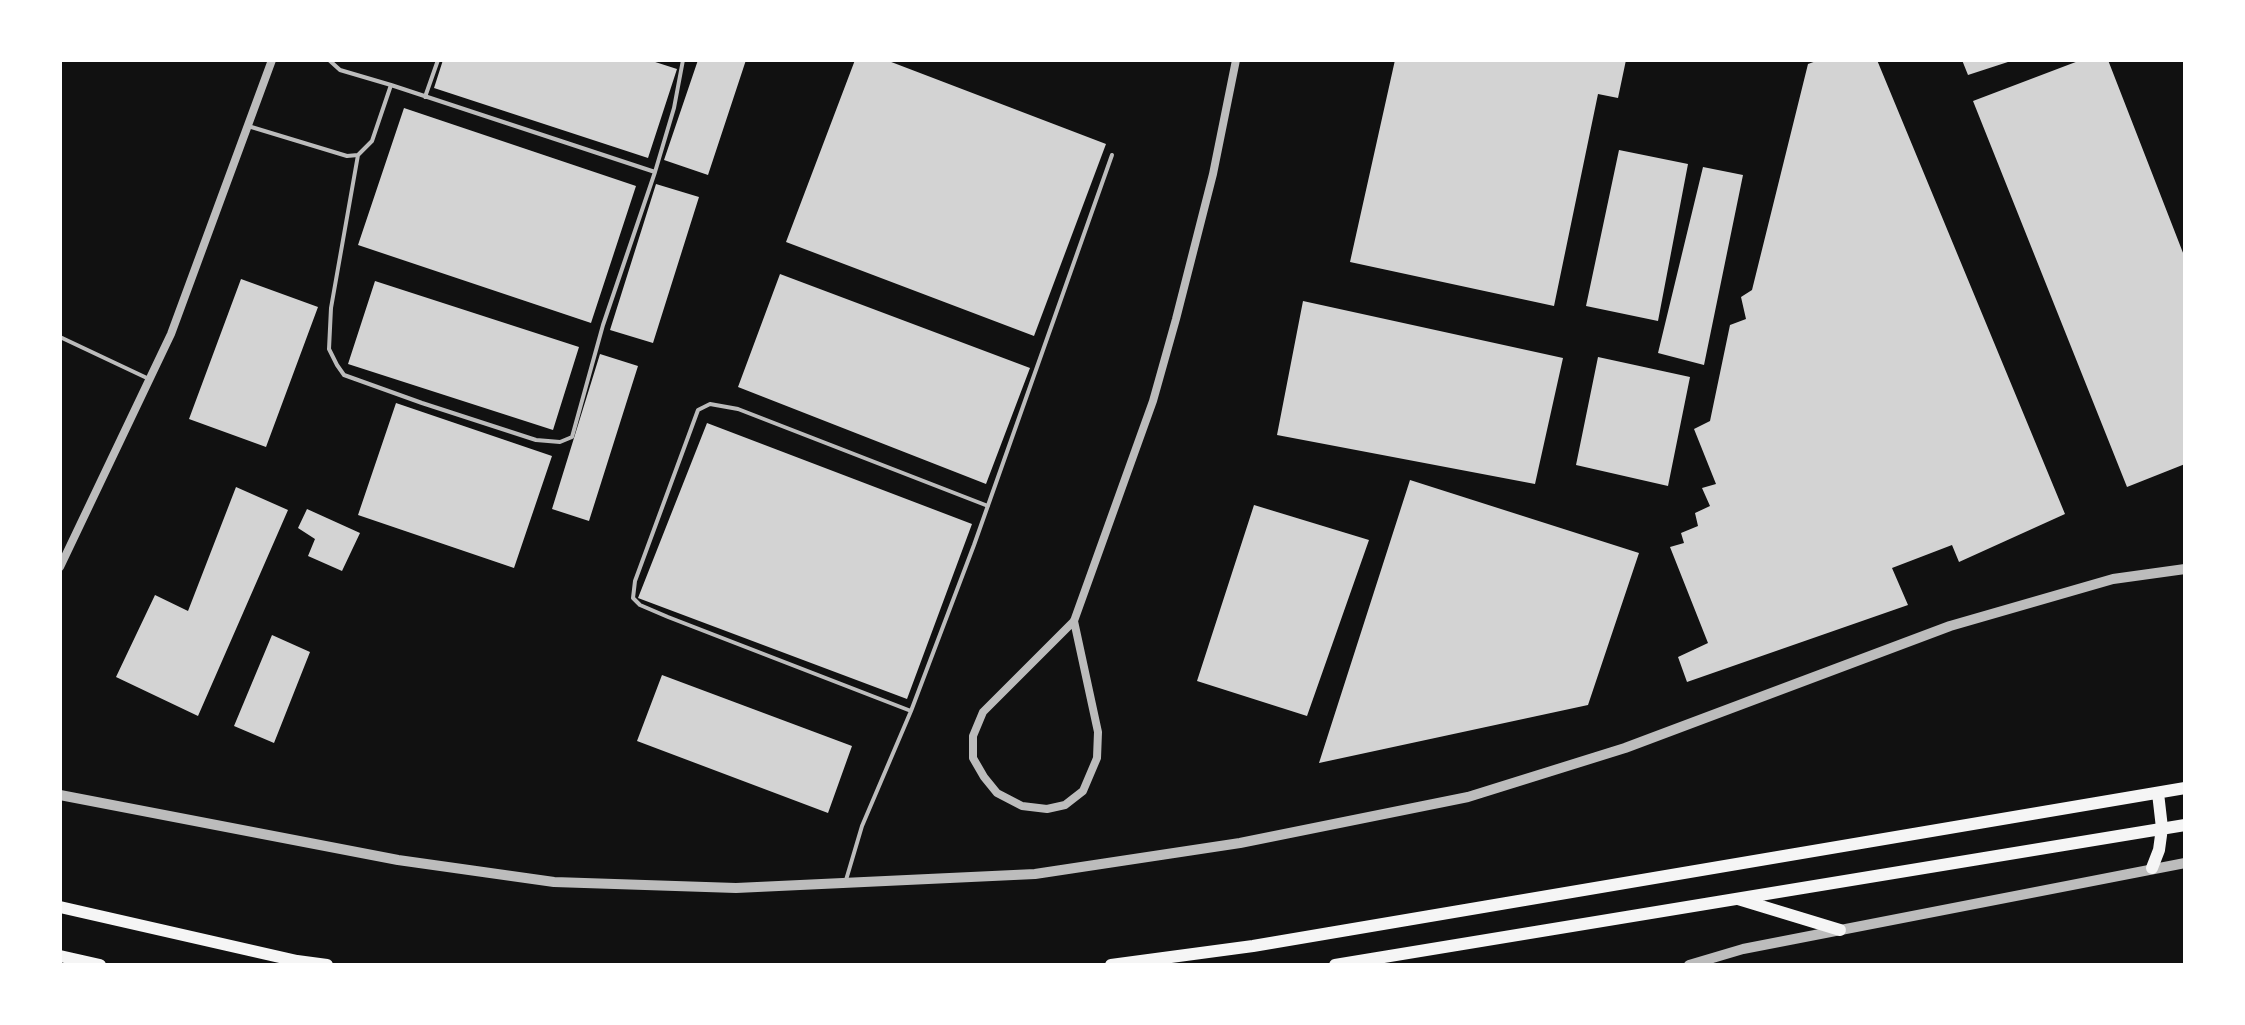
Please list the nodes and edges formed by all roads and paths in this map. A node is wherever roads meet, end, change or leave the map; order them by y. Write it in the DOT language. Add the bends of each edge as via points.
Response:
graph roads {
  1 [pos="272,60"];
  2 [pos="329,60"];
  3 [pos="438,60"];
  4 [pos="683,60"];
  5 [pos="1236,60"];
  6 [pos="392,85"];
  7 [pos="425,97"];
  8 [pos="248,126"];
  9 [pos="1112,155"];
  10 [pos="358,156"];
  11 [pos="655,172"];
  12 [pos="60,337"];
  13 [pos="150,379"];
  14 [pos="988,506"];
  15 [pos="60,567"];
  16 [pos="2185,569"];
  17 [pos="1074,620"];
  18 [pos="912,711"];
  19 [pos="2185,788"];
  20 [pos="2158,793"];
  21 [pos="60,795"];
  22 [pos="2185,824"];
  23 [pos="2162,828"];
  24 [pos="2185,863"];
  25 [pos="2152,868"];
  26 [pos="845,885"];
  27 [pos="1736,898"];
  28 [pos="60,906"];
  29 [pos="1840,930"];
  30 [pos="60,956"];
  31 [pos="100,965"];
  32 [pos="327,965"];
  33 [pos="1111,965"];
  34 [pos="1335,965"];
  35 [pos="1689,965"];
  1 -- 8 [label="street"];
  2 -- 6 [label="lane" via="340,70"];
  3 -- 7 [label="lane"];
  4 -- 11 [label="lane"];
  5 -- 17 [label="street" via="1167,352"];
  6 -- 7 [label="lane"];
  6 -- 10 [label="lane" via="372,141"];
  7 -- 11 [label="lane"];
  8 -- 10 [label="lane"];
  8 -- 13 [label="street"];
  9 -- 14 [label="lane"];
  10 -- 11 [label="lane" via="331,308 329,349 336,364 344,374 422,403 560,442 572,437"];
  12 -- 13 [label="lane"];
  13 -- 15 [label="street"];
  14 -- 18 [label="lane"];
  14 -- 18 [label="lane" via="738,409 710,404 698,410 633,598"];
  16 -- 26 [label="street" via="2114,580 1950,626 1625,748 1468,796 1240,843 1035,874"];
  17 -- 17 [label="street" via="983,712 972,736 973,758 984,777 1022,806 1065,806 1082,791 1097,758 1098,732"];
  18 -- 26 [label="lane" via="862,826"];
  19 -- 20 [label="main road"];
  20 -- 23 [label="main road"];
  20 -- 33 [label="main road"];
  21 -- 26 [label="street" via="398,860 554,882"];
  22 -- 23 [label="main road"];
  23 -- 25 [label="main road"];
  23 -- 27 [label="main road"];
  24 -- 25 [label="street"];
  25 -- 29 [label="street"];
  27 -- 29 [label="main road"];
  27 -- 34 [label="main road"];
  28 -- 32 [label="main road"];
  29 -- 35 [label="street"];
  30 -- 31 [label="main road"];
}
